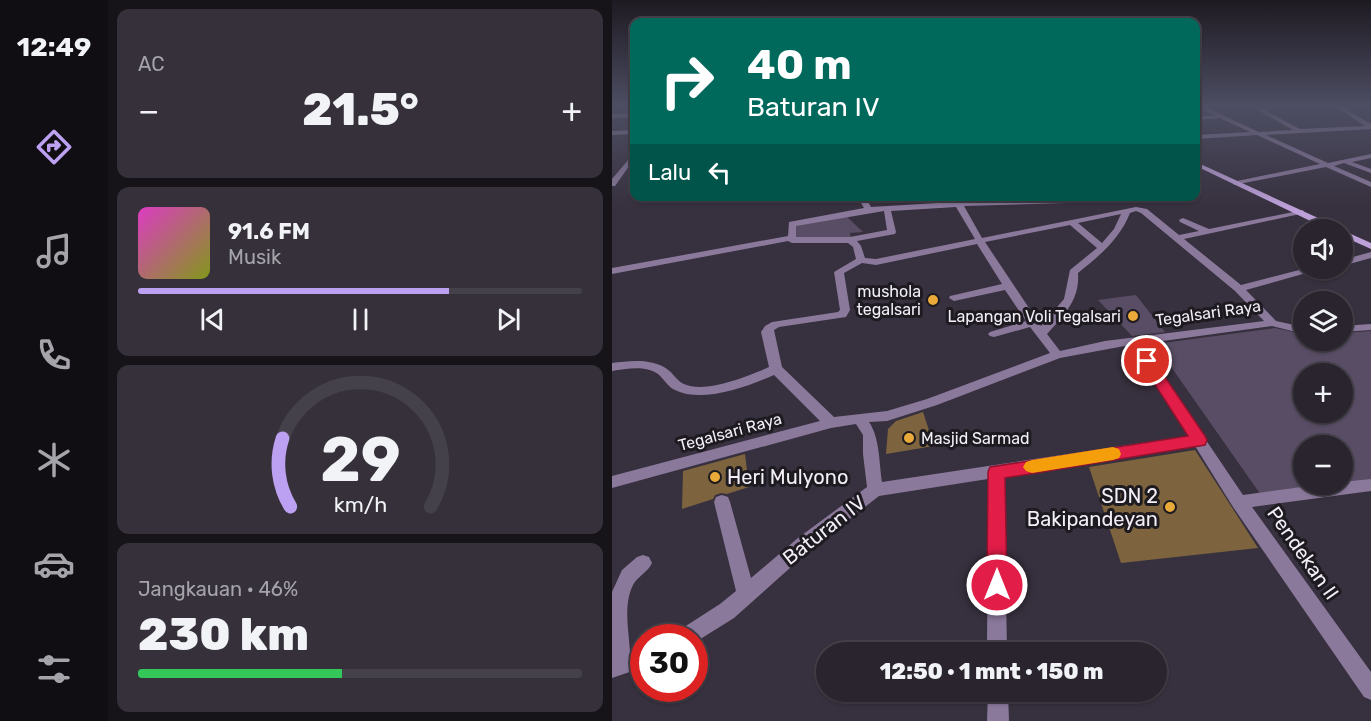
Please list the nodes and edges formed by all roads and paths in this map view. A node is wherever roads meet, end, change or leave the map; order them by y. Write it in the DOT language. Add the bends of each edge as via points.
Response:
graph roads {
  1 [pos="1272,141"];
  2 [pos="1371,156"];
  3 [pos="630,159"];
  4 [pos="1345,161"];
  5 [pos="1327,165"];
  6 [pos="1200,166"];
  7 [pos="1371,171"];
  8 [pos="616,174"];
  9 [pos="1237,183"];
  10 [pos="612,184"];
  11 [pos="1371,184"];
  12 [pos="864,201"];
  13 [pos="949,201"];
  14 [pos="958,201"];
  15 [pos="887,209"];
  16 [pos="868,210"];
  17 [pos="1127,210"];
  18 [pos="1299,212"];
  19 [pos="1183,219"];
  20 [pos="1313,219"];
  21 [pos="1071,222"];
  22 [pos="1209,232"];
  23 [pos="1353,237"];
  24 [pos="790,238"];
  25 [pos="1177,238"];
  26 [pos="850,240"];
  27 [pos="979,241"];
  28 [pos="1371,246"];
  29 [pos="1102,248"];
  30 [pos="1371,255"];
  31 [pos="1353,259"];
  32 [pos="861,260"];
  33 [pos="612,271"];
  34 [pos="1293,275"];
  35 [pos="1008,286"];
  36 [pos="1239,290"];
  37 [pos="954,298"];
  38 [pos="1032,323"];
  39 [pos="1272,323"];
  40 [pos="1371,327"];
  41 [pos="1293,328"];
  42 [pos="1353,328"];
  43 [pos="994,334"];
  44 [pos="1040,334"];
  45 [pos="1134,342"];
  46 [pos="1057,355"];
  47 [pos="612,367"];
  48 [pos="776,369"];
  49 [pos="887,416"];
  50 [pos="859,418"];
  51 [pos="831,423"];
  52 [pos="870,434"];
  53 [pos="1199,440"];
  54 [pos="996,472"];
  55 [pos="612,482"];
  56 [pos="1371,485"];
  57 [pos="875,490"];
  58 [pos="722,502"];
  59 [pos="1239,502"];
  60 [pos="642,563"];
  61 [pos="746,594"];
  62 [pos="707,624"];
  63 [pos="997,642"];
  64 [pos="617,667"];
  65 [pos="1371,690"];
  66 [pos="998,702"];
  67 [pos="998,721"];
  1 -- 5 [label="street"];
  2 -- 4 [label="street"];
  3 -- 8 [label="street"];
  4 -- 5 [label="street"];
  4 -- 7 [label="street"];
  5 -- 9 [label="street"];
  5 -- 11 [label="street"];
  6 -- 9 [label="main road"];
  8 -- 10 [label="street"];
  9 -- 18 [label="main road"];
  12 -- 16 [label="street"];
  13 -- 15 [label="street"];
  14 -- 27 [label="street"];
  15 -- 16 [label="street"];
  15 -- 26 [label="street" via="892,232"];
  16 -- 24 [label="street" via="794,223"];
  17 -- 21 [label="street"];
  17 -- 25 [label="street" via="1144,211"];
  17 -- 29 [label="street" via="1122,226"];
  18 -- 20 [label="main road"];
  18 -- 22 [label="street"];
  19 -- 22 [label="street"];
  21 -- 27 [label="street"];
  21 -- 29 [label="street"];
  22 -- 25 [label="street"];
  23 -- 28 [label="main road"];
  24 -- 26 [label="street"];
  24 -- 33 [label="street"];
  25 -- 36 [label="street"];
  26 -- 32 [label="street" via="857,246"];
  27 -- 32 [label="street" via="876,262"];
  27 -- 35 [label="street"];
  29 -- 44 [label="street" via="1073,272 1075,289"];
  30 -- 31 [label="street"];
  32 -- 48 [label="street" via="839,272 845,310 842,315 769,328"];
  34 -- 36 [label="street, Tegalsari Raya"];
  35 -- 37 [label="street"];
  35 -- 38 [label="street"];
  36 -- 39 [label="street, Tegalsari Raya"];
  38 -- 43 [label="street"];
  38 -- 44 [label="street"];
  39 -- 41 [label="street"];
  39 -- 45 [label="street, Tegalsari Raya"];
  40 -- 42 [label="street"];
  44 -- 46 [label="street"];
  45 -- 46 [label="street, Tegalsari Raya"];
  45 -- 53 [label="street, Pendekan II"];
  46 -- 49 [label="street, Tegalsari Raya"];
  47 -- 48 [label="street" via="648,366 663,372 680,388 694,391 741,382"];
  48 -- 51 [label="street"];
  49 -- 50 [label="street, Tegalsari Raya"];
  49 -- 52 [label="street, Tegalsari Raya"];
  50 -- 51 [label="street, Tegalsari Raya"];
  50 -- 52 [label="street"];
  51 -- 55 [label="street, Tegalsari Raya"];
  52 -- 57 [label="street"];
  53 -- 54 [label="street, Baturan IV"];
  53 -- 59 [label="street, Pendekan II"];
  54 -- 57 [label="street, Baturan IV"];
  54 -- 63 [label="street"];
  56 -- 59 [label="street"];
  57 -- 61 [label="street, Baturan IV"];
  58 -- 61 [label="street"];
  59 -- 65 [label="street, Pendekan II"];
  60 -- 64 [label="street" via="628,576 618,600"];
  61 -- 62 [label="street, Baturan IV"];
  66 -- 67 [label="street"];
}
